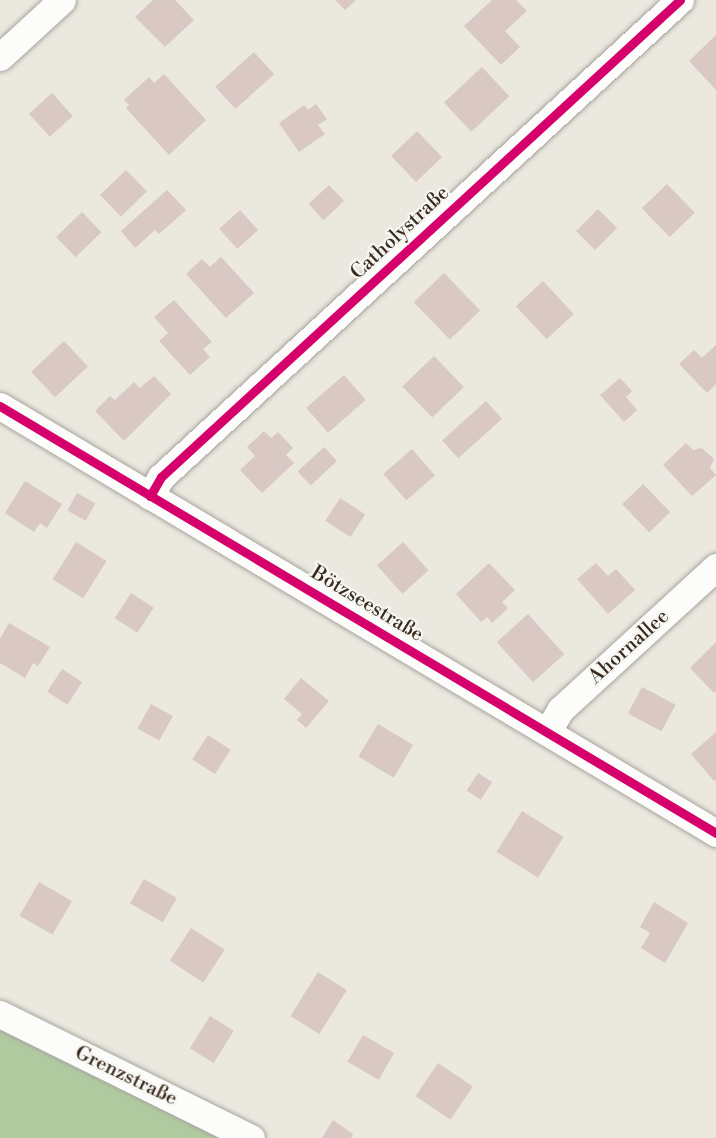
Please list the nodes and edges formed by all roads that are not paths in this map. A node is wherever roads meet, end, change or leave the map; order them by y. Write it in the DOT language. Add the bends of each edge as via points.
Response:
graph roads {
  1 [pos="62,0"];
  2 [pos="680,0"];
  3 [pos="0,57"];
  4 [pos="0,406"];
  5 [pos="150,496"];
  6 [pos="716,567"];
  7 [pos="547,732"];
  8 [pos="716,834"];
  9 [pos="0,1014"];
  10 [pos="251,1138"];
  1 -- 3 [label="street"];
  2 -- 5 [label="street, Catholystraße" via="161,477"];
  4 -- 5 [label="street, Bötzseestraße"];
  5 -- 7 [label="street, Bötzseestraße"];
  6 -- 7 [label="street, Ahornallee" via="560,710"];
  7 -- 8 [label="street, Bötzseestraße"];
  9 -- 10 [label="street, Grenzstraße"];
}
